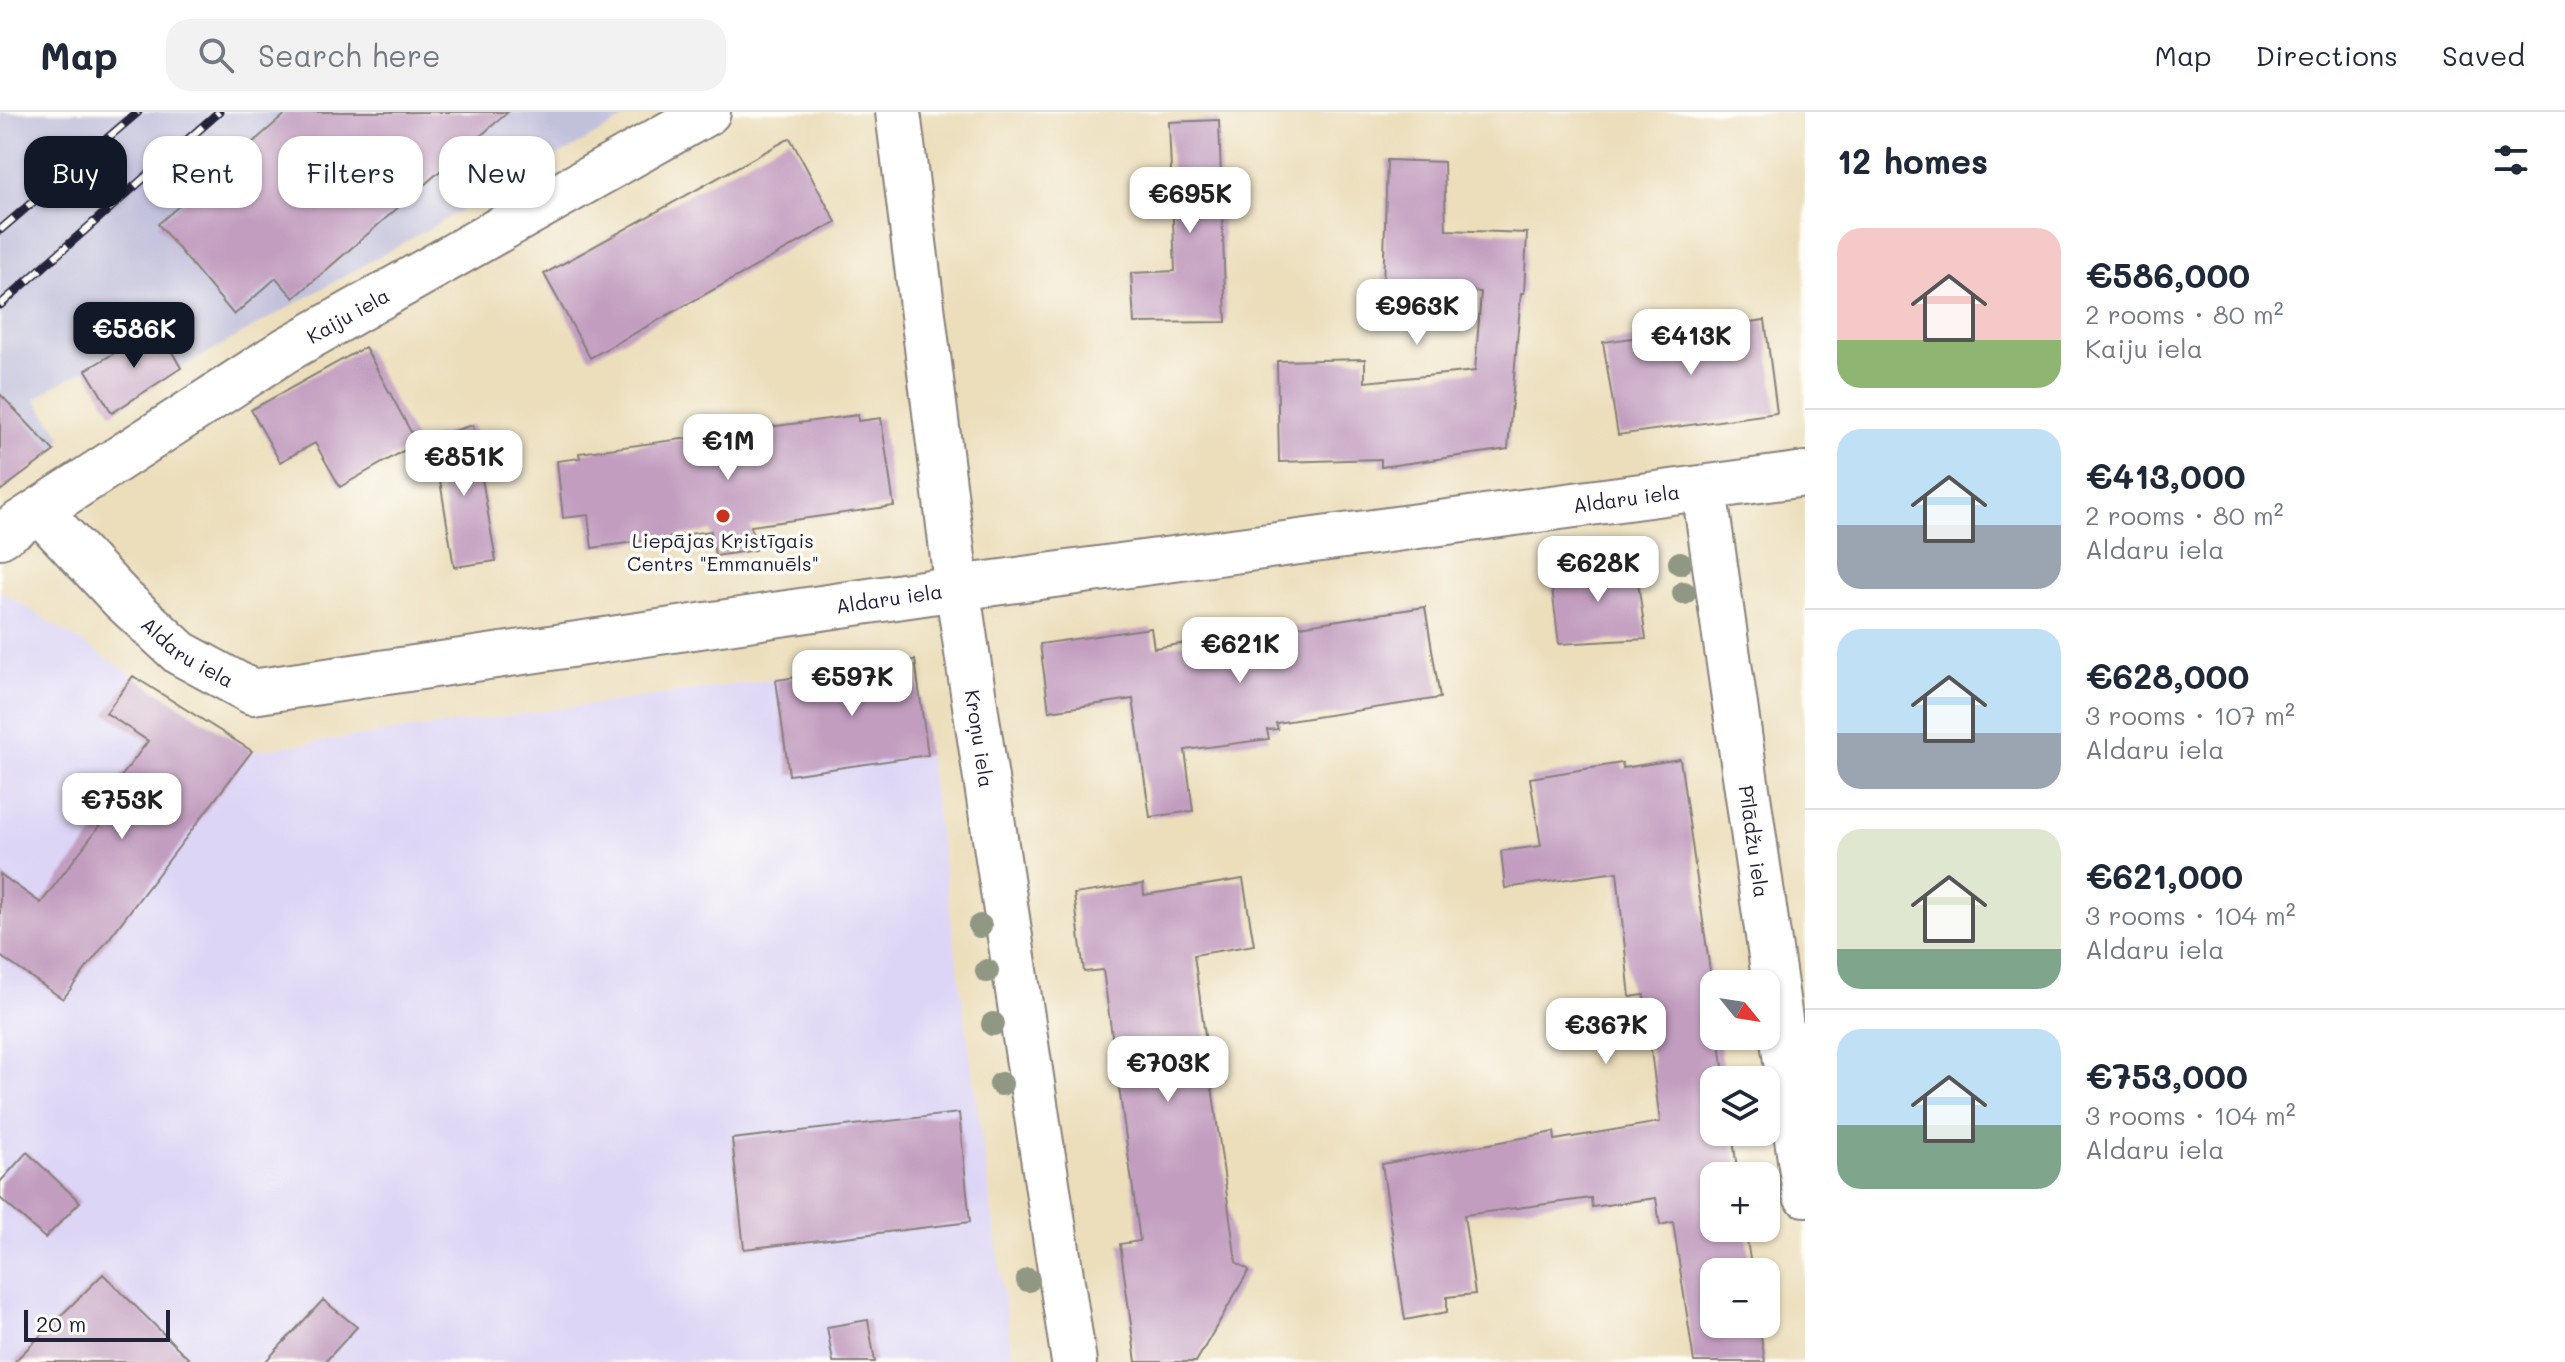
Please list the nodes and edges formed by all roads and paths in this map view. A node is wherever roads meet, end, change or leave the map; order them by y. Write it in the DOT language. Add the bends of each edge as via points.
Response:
graph roads {
  1 [pos="708,112"];
  2 [pos="898,112"];
  3 [pos="1805,474"];
  4 [pos="1704,489"];
  5 [pos="39,511"];
  6 [pos="0,536"];
  7 [pos="957,588"];
  8 [pos="1805,1194"];
  9 [pos="1074,1362"];
  1 -- 5 [label="street, Kaiju iela" via="286,350"];
  2 -- 7 [label="street, Kroņu iela"];
  3 -- 4 [label="street, Aldaru iela"];
  4 -- 7 [label="street, Aldaru iela"];
  4 -- 8 [label="street, Pīlādžu iela"];
  5 -- 6 [label="street, Kaiju iela"];
  5 -- 7 [label="street, Aldaru iela" via="180,653 252,692"];
  7 -- 9 [label="street, Kroņu iela"];
}
